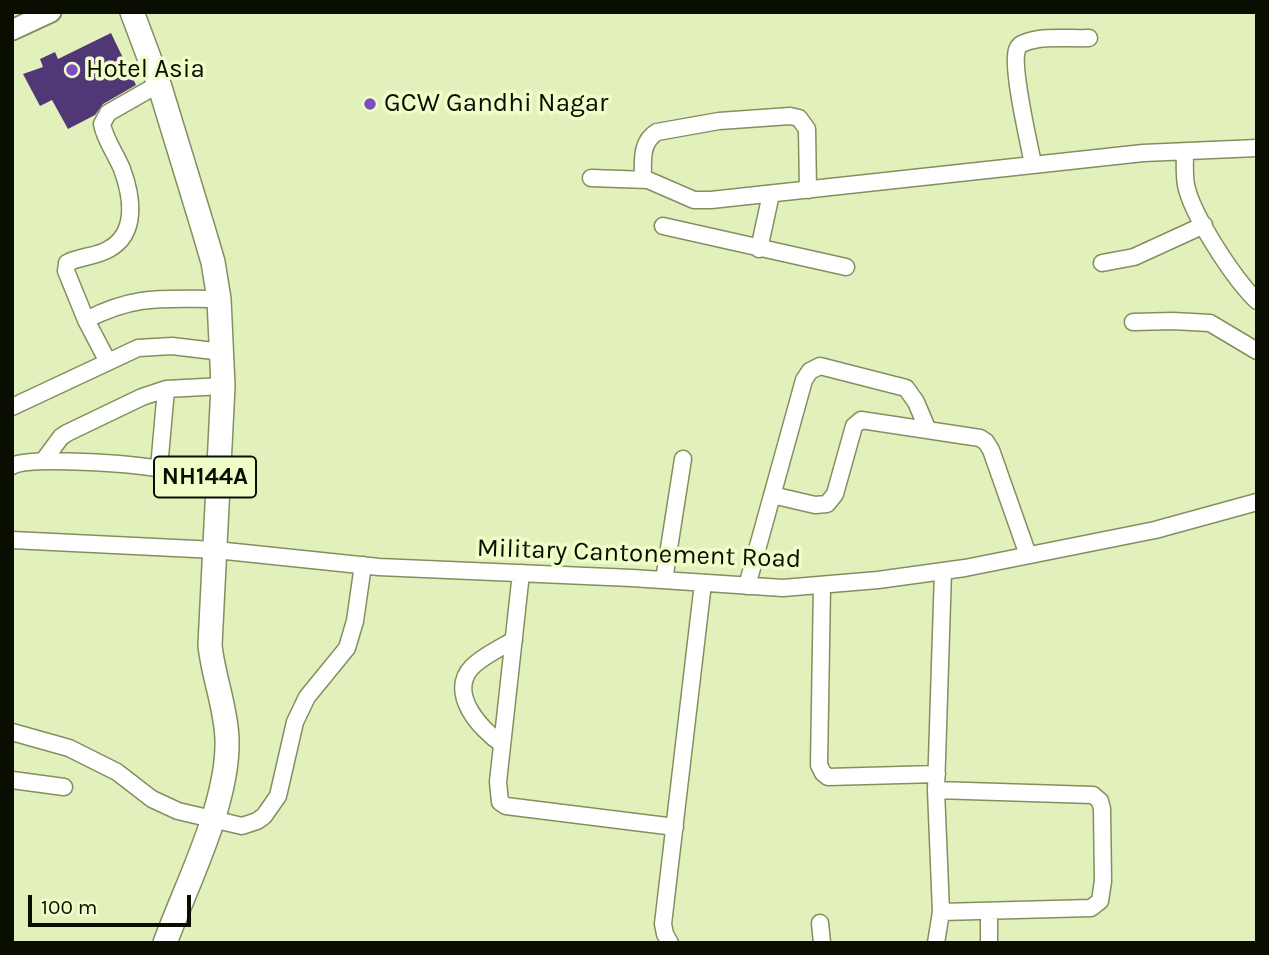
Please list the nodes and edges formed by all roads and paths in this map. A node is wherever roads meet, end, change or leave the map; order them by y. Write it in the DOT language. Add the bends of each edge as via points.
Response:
graph roads {
  1 [pos="51,12"];
  2 [pos="124,12"];
  3 [pos="132,12"];
  4 [pos="12,30"];
  5 [pos="1089,38"];
  6 [pos="150,89"];
  7 [pos="1257,148"];
  8 [pos="1185,152"];
  9 [pos="1033,164"];
  10 [pos="591,178"];
  11 [pos="643,180"];
  12 [pos="808,190"];
  13 [pos="771,194"];
  14 [pos="1204,225"];
  15 [pos="663,226"];
  16 [pos="759,249"];
  17 [pos="1102,263"];
  18 [pos="846,267"];
  19 [pos="214,299"];
  20 [pos="1257,301"];
  21 [pos="86,320"];
  22 [pos="1133,322"];
  23 [pos="216,351"];
  24 [pos="1257,351"];
  25 [pos="108,362"];
  26 [pos="216,387"];
  27 [pos="166,389"];
  28 [pos="12,407"];
  29 [pos="927,428"];
  30 [pos="683,459"];
  31 [pos="44,460"];
  32 [pos="12,466"];
  33 [pos="159,468"];
  34 [pos="212,482"];
  35 [pos="772,495"];
  36 [pos="1257,502"];
  37 [pos="12,540"];
  38 [pos="209,550"];
  39 [pos="1028,555"];
  40 [pos="363,565"];
  41 [pos="943,571"];
  42 [pos="521,573"];
  43 [pos="664,580"];
  44 [pos="703,583"];
  45 [pos="822,585"];
  46 [pos="747,586"];
  47 [pos="514,640"];
  48 [pos="12,732"];
  49 [pos="502,744"];
  50 [pos="12,780"];
  51 [pos="937,782"];
  52 [pos="64,787"];
  53 [pos="206,818"];
  54 [pos="675,827"];
  55 [pos="989,911"];
  56 [pos="941,912"];
  57 [pos="820,923"];
  58 [pos="154,943"];
  59 [pos="165,943"];
  60 [pos="670,943"];
  61 [pos="822,943"];
  62 [pos="936,943"];
  63 [pos="989,943"];
  1 -- 4 [label="main road"];
  2 -- 6 [label="highway, NH144A"];
  3 -- 19 [label="highway, NH144A" via="213,262"];
  5 -- 9 [label="street" via="1036,40 1017,48"];
  6 -- 19 [label="highway, NH144A"];
  6 -- 21 [label="street" via="108,113 102,124 122,170 130,223 108,250 67,263 65,271"];
  7 -- 8 [label="street"];
  8 -- 9 [label="street"];
  8 -- 14 [label="street" via="1186,184"];
  9 -- 12 [label="street"];
  10 -- 11 [label="street"];
  11 -- 12 [label="street" via="646,143 657,132 719,121 790,117 799,118 807,129"];
  11 -- 13 [label="street" via="694,200"];
  12 -- 13 [label="street"];
  13 -- 16 [label="street"];
  14 -- 17 [label="street" via="1134,257"];
  14 -- 20 [label="street"];
  15 -- 16 [label="street"];
  16 -- 18 [label="street"];
  19 -- 21 [label="street" via="136,301"];
  19 -- 23 [label="highway, NH144A"];
  21 -- 25 [label="street"];
  22 -- 24 [label="street" via="1210,323"];
  23 -- 25 [label="street" via="154,345"];
  23 -- 26 [label="highway, NH144A"];
  25 -- 28 [label="street"];
  26 -- 27 [label="street"];
  26 -- 34 [label="highway, NH144A"];
  27 -- 31 [label="street" via="67,433"];
  27 -- 33 [label="street"];
  29 -- 35 [label="street" via="861,420 854,426 835,494 827,503 815,505"];
  29 -- 35 [label="street" via="906,388 817,366 804,380"];
  29 -- 39 [label="street" via="980,438 989,444"];
  30 -- 43 [label="street"];
  31 -- 32 [label="street"];
  31 -- 33 [label="street"];
  33 -- 34 [label="street"];
  34 -- 38 [label="highway, NH144A"];
  35 -- 46 [label="street"];
  36 -- 39 [label="street, Military Cantonement Road" via="1155,530"];
  37 -- 38 [label="street, Military Cantonement Road"];
  38 -- 40 [label="street, Military Cantonement Road"];
  38 -- 53 [label="highway, NH144A" via="210,645 227,739 226,764"];
  39 -- 41 [label="street, Military Cantonement Road"];
  40 -- 42 [label="street, Military Cantonement Road"];
  40 -- 53 [label="street" via="347,648 307,696 295,722 278,796 264,816 250,824"];
  41 -- 45 [label="street, Military Cantonement Road"];
  41 -- 51 [label="street"];
  42 -- 43 [label="street, Military Cantonement Road"];
  42 -- 47 [label="street"];
  43 -- 44 [label="street, Military Cantonement Road"];
  44 -- 46 [label="street, Military Cantonement Road"];
  44 -- 54 [label="street"];
  45 -- 46 [label="street, Military Cantonement Road"];
  45 -- 51 [label="street" via="823,773 828,777"];
  47 -- 49 [label="street"];
  47 -- 49 [label="street" via="473,666 464,682 474,717"];
  48 -- 53 [label="street" via="69,748 117,772 152,799"];
  49 -- 54 [label="street" via="498,782 499,800 504,805"];
  50 -- 52 [label="street"];
  51 -- 55 [label="street" via="1089,793 1100,801 1103,881 1096,905 1078,910"];
  51 -- 56 [label="street"];
  53 -- 58 [label="highway, NH144A"];
  53 -- 59 [label="highway, NH144A"];
  54 -- 60 [label="street" via="663,924"];
  55 -- 56 [label="street"];
  55 -- 63 [label="street"];
  56 -- 62 [label="street"];
  57 -- 61 [label="street"];
}
